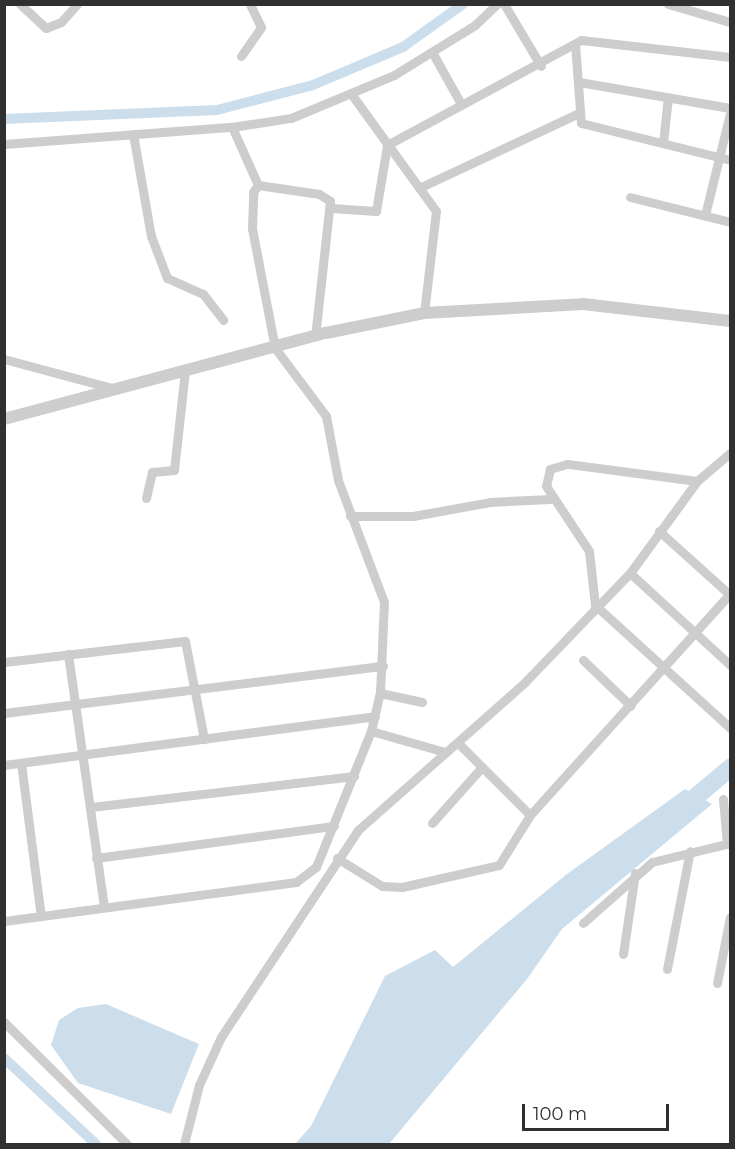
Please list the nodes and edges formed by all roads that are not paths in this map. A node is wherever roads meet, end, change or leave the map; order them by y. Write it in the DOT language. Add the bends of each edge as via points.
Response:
graph roads {
  1 [pos="77,4"];
  2 [pos="250,4"];
  3 [pos="496,4"];
  4 [pos="504,4"];
  5 [pos="668,4"];
  6 [pos="24,6"];
  7 [pos="730,22"];
  8 [pos="574,45"];
  9 [pos="432,52"];
  10 [pos="241,56"];
  11 [pos="730,57"];
  12 [pos="542,66"];
  13 [pos="579,82"];
  14 [pos="352,95"];
  15 [pos="668,97"];
  16 [pos="460,102"];
  17 [pos="730,108"];
  18 [pos="579,113"];
  19 [pos="730,113"];
  20 [pos="232,127"];
  21 [pos="133,134"];
  22 [pos="663,143"];
  23 [pos="4,144"];
  24 [pos="387,145"];
  25 [pos="726,157"];
  26 [pos="258,185"];
  27 [pos="421,187"];
  28 [pos="630,197"];
  29 [pos="331,208"];
  30 [pos="705,215"];
  31 [pos="730,222"];
  32 [pos="424,314"];
  33 [pos="223,320"];
  34 [pos="730,321"];
  35 [pos="315,336"];
  36 [pos="275,348"];
  37 [pos="4,359"];
  38 [pos="185,371"];
  39 [pos="116,389"];
  40 [pos="4,419"];
  41 [pos="730,453"];
  42 [pos="697,481"];
  43 [pos="146,498"];
  44 [pos="550,499"];
  45 [pos="350,516"];
  46 [pos="659,531"];
  47 [pos="630,573"];
  48 [pos="730,594"];
  49 [pos="596,605"];
  50 [pos="698,632"];
  51 [pos="68,654"];
  52 [pos="583,660"];
  53 [pos="4,662"];
  54 [pos="730,665"];
  55 [pos="382,666"];
  56 [pos="663,669"];
  57 [pos="197,689"];
  58 [pos="380,693"];
  59 [pos="422,702"];
  60 [pos="76,704"];
  61 [pos="631,705"];
  62 [pos="4,713"];
  63 [pos="375,716"];
  64 [pos="730,728"];
  65 [pos="371,731"];
  66 [pos="204,740"];
  67 [pos="458,743"];
  68 [pos="445,752"];
  69 [pos="83,755"];
  70 [pos="21,763"];
  71 [pos="4,765"];
  72 [pos="482,767"];
  73 [pos="354,776"];
  74 [pos="723,799"];
  75 [pos="91,807"];
  76 [pos="530,815"];
  77 [pos="432,823"];
  78 [pos="334,826"];
  79 [pos="729,843"];
  80 [pos="324,848"];
  81 [pos="690,850"];
  82 [pos="338,856"];
  83 [pos="96,858"];
  84 [pos="635,873"];
  85 [pos="104,906"];
  86 [pos="41,916"];
  87 [pos="730,917"];
  88 [pos="4,921"];
  89 [pos="583,923"];
  90 [pos="623,954"];
  91 [pos="667,969"];
  92 [pos="717,983"];
  93 [pos="4,1022"];
  94 [pos="128,1144"];
  95 [pos="184,1144"];
  1 -- 6 [label="street" via="62,22 46,28"];
  2 -- 10 [label="street" via="261,27"];
  3 -- 9 [label="street"];
  4 -- 12 [label="street"];
  5 -- 7 [label="street"];
  8 -- 11 [label="street" via="595,38"];
  8 -- 12 [label="street"];
  8 -- 13 [label="street"];
  9 -- 14 [label="street"];
  9 -- 16 [label="street"];
  12 -- 16 [label="street"];
  13 -- 15 [label="street"];
  13 -- 18 [label="street"];
  14 -- 20 [label="street" via="291,118"];
  14 -- 24 [label="street"];
  15 -- 17 [label="street"];
  15 -- 22 [label="street"];
  16 -- 24 [label="street"];
  18 -- 22 [label="street" via="585,125"];
  18 -- 27 [label="street"];
  19 -- 25 [label="street"];
  20 -- 21 [label="street"];
  20 -- 26 [label="street"];
  21 -- 23 [label="street"];
  21 -- 33 [label="street" via="151,236 167,278 202,294"];
  22 -- 25 [label="street"];
  24 -- 27 [label="street"];
  24 -- 29 [label="street" via="376,211"];
  25 -- 30 [label="street"];
  26 -- 29 [label="street" via="319,194"];
  26 -- 36 [label="street" via="252,229"];
  27 -- 32 [label="street" via="437,222"];
  28 -- 30 [label="street"];
  29 -- 35 [label="street"];
  30 -- 31 [label="street"];
  32 -- 34 [label="street" via="583,304"];
  32 -- 35 [label="street"];
  35 -- 36 [label="street"];
  36 -- 38 [label="street"];
  36 -- 45 [label="street" via="326,416"];
  37 -- 39 [label="street"];
  38 -- 39 [label="street"];
  38 -- 43 [label="street" via="174,470 152,472"];
  39 -- 40 [label="street"];
  41 -- 42 [label="street"];
  42 -- 44 [label="street" via="557,465 546,478"];
  42 -- 46 [label="street"];
  44 -- 45 [label="street" via="490,502 413,516"];
  44 -- 49 [label="street" via="589,551"];
  45 -- 55 [label="street" via="380,579"];
  46 -- 47 [label="street"];
  46 -- 48 [label="street"];
  47 -- 49 [label="street"];
  47 -- 50 [label="street"];
  48 -- 50 [label="street"];
  49 -- 56 [label="street"];
  49 -- 67 [label="street"];
  50 -- 54 [label="street"];
  50 -- 56 [label="street"];
  51 -- 53 [label="street"];
  51 -- 57 [label="street" via="185,641"];
  51 -- 60 [label="street"];
  52 -- 61 [label="street"];
  55 -- 57 [label="street"];
  55 -- 58 [label="street"];
  56 -- 61 [label="street"];
  56 -- 64 [label="street"];
  57 -- 60 [label="street"];
  57 -- 66 [label="street"];
  58 -- 59 [label="street"];
  58 -- 63 [label="street"];
  60 -- 62 [label="street"];
  60 -- 69 [label="street"];
  61 -- 76 [label="street"];
  63 -- 65 [label="street"];
  63 -- 66 [label="street"];
  65 -- 68 [label="street"];
  65 -- 73 [label="street"];
  66 -- 69 [label="street"];
  67 -- 68 [label="street"];
  67 -- 72 [label="street"];
  68 -- 82 [label="street" via="386,801"];
  69 -- 70 [label="street"];
  69 -- 75 [label="street"];
  70 -- 71 [label="street"];
  70 -- 86 [label="street"];
  72 -- 76 [label="street"];
  72 -- 77 [label="street"];
  73 -- 75 [label="street"];
  73 -- 78 [label="street"];
  74 -- 79 [label="street"];
  75 -- 83 [label="street"];
  76 -- 82 [label="street" via="506,858 489,870 402,887 382,886"];
  78 -- 80 [label="street"];
  78 -- 83 [label="street"];
  79 -- 81 [label="street"];
  80 -- 82 [label="street"];
  80 -- 85 [label="street" via="311,874 296,882"];
  81 -- 84 [label="street" via="661,857"];
  81 -- 91 [label="street"];
  82 -- 95 [label="street" via="221,1037 199,1084"];
  83 -- 85 [label="street"];
  84 -- 89 [label="street"];
  84 -- 90 [label="street"];
  85 -- 86 [label="street"];
  86 -- 88 [label="street"];
  87 -- 92 [label="street"];
  93 -- 94 [label="street"];
}
